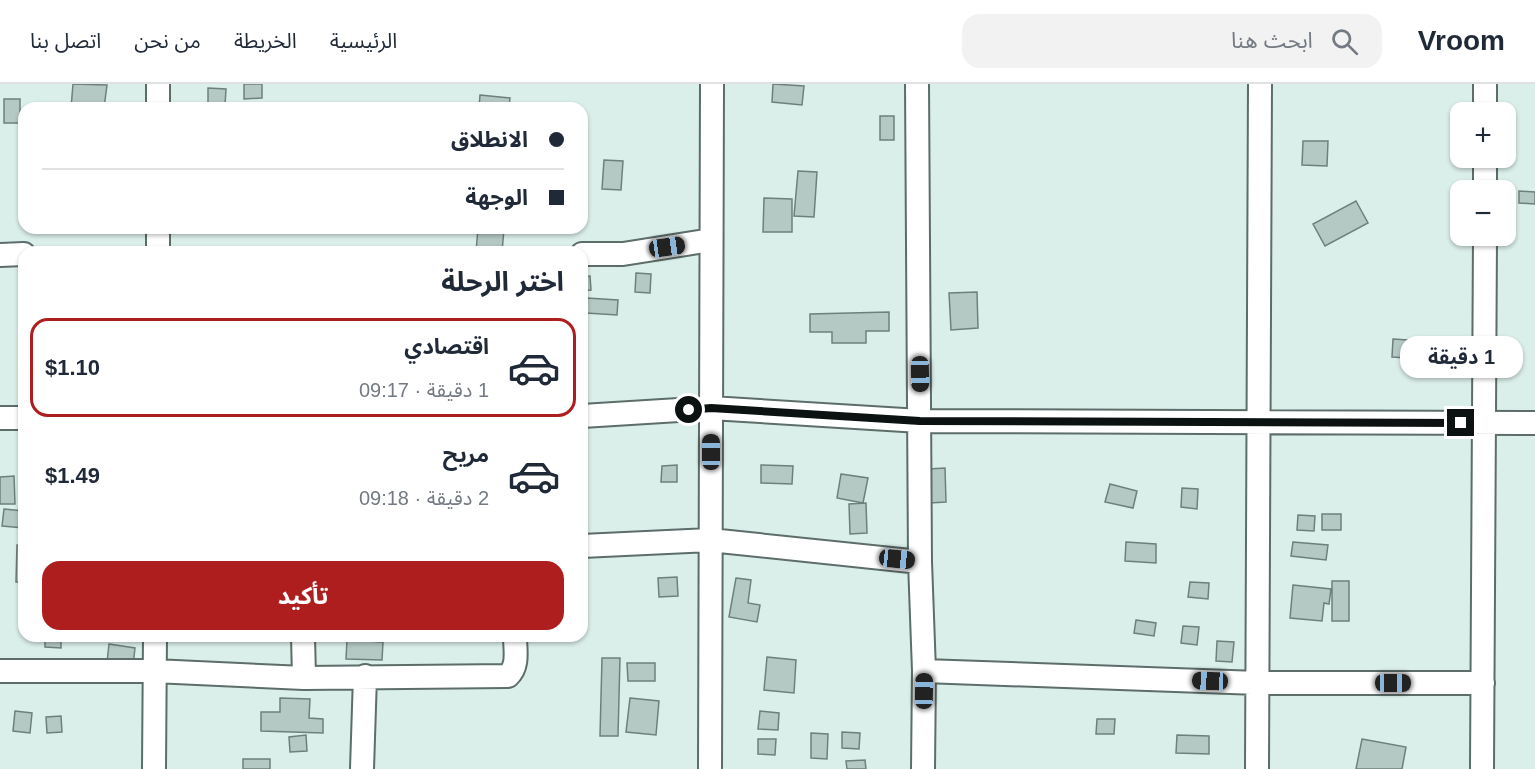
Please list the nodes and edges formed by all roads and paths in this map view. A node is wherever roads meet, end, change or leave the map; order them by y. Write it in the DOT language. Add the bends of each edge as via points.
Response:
graph roads {
  1 [pos="158,84"];
  2 [pos="712,84"];
  3 [pos="916,84"];
  4 [pos="1260,84"];
  5 [pos="1485,84"];
  6 [pos="158,102"];
  7 [pos="1485,102"];
  8 [pos="711,240"];
  9 [pos="1485,246"];
  10 [pos="18,254"];
  11 [pos="588,254"];
  12 [pos="0,255"];
  13 [pos="711,408"];
  14 [pos="588,416"];
  15 [pos="0,418"];
  16 [pos="18,418"];
  17 [pos="920,421"];
  18 [pos="1258,422"];
  19 [pos="1484,423"];
  20 [pos="1535,423"];
  21 [pos="710,540"];
  22 [pos="588,546"];
  23 [pos="920,562"];
  24 [pos="154,642"];
  25 [pos="303,642"];
  26 [pos="515,642"];
  27 [pos="0,671"];
  28 [pos="154,671"];
  29 [pos="924,671"];
  30 [pos="365,676"];
  31 [pos="304,678"];
  32 [pos="1258,683"];
  33 [pos="1483,683"];
  34 [pos="154,769"];
  35 [pos="362,769"];
  36 [pos="710,769"];
  37 [pos="923,769"];
  38 [pos="1257,769"];
  39 [pos="1482,769"];
  1 -- 6 [label="street"];
  2 -- 8 [label="street"];
  3 -- 17 [label="street"];
  4 -- 18 [label="street"];
  5 -- 7 [label="street"];
  8 -- 11 [label="street" via="623,254"];
  8 -- 13 [label="street"];
  9 -- 19 [label="street"];
  10 -- 12 [label="street"];
  13 -- 14 [label="street"];
  13 -- 17 [label="street"];
  13 -- 21 [label="street"];
  15 -- 16 [label="street"];
  17 -- 18 [label="street"];
  17 -- 23 [label="street"];
  18 -- 19 [label="street"];
  18 -- 32 [label="street"];
  19 -- 20 [label="street"];
  19 -- 33 [label="street"];
  21 -- 22 [label="street"];
  21 -- 23 [label="street"];
  21 -- 36 [label="street"];
  23 -- 29 [label="street"];
  24 -- 28 [label="street"];
  25 -- 31 [label="street"];
  26 -- 30 [label="street" via="516,663 508,676"];
  27 -- 28 [label="street"];
  28 -- 31 [label="street"];
  28 -- 34 [label="street"];
  29 -- 32 [label="street"];
  29 -- 37 [label="street"];
  30 -- 31 [label="street"];
  30 -- 35 [label="street"];
  32 -- 33 [label="street"];
  32 -- 38 [label="street"];
  33 -- 39 [label="street"];
}
